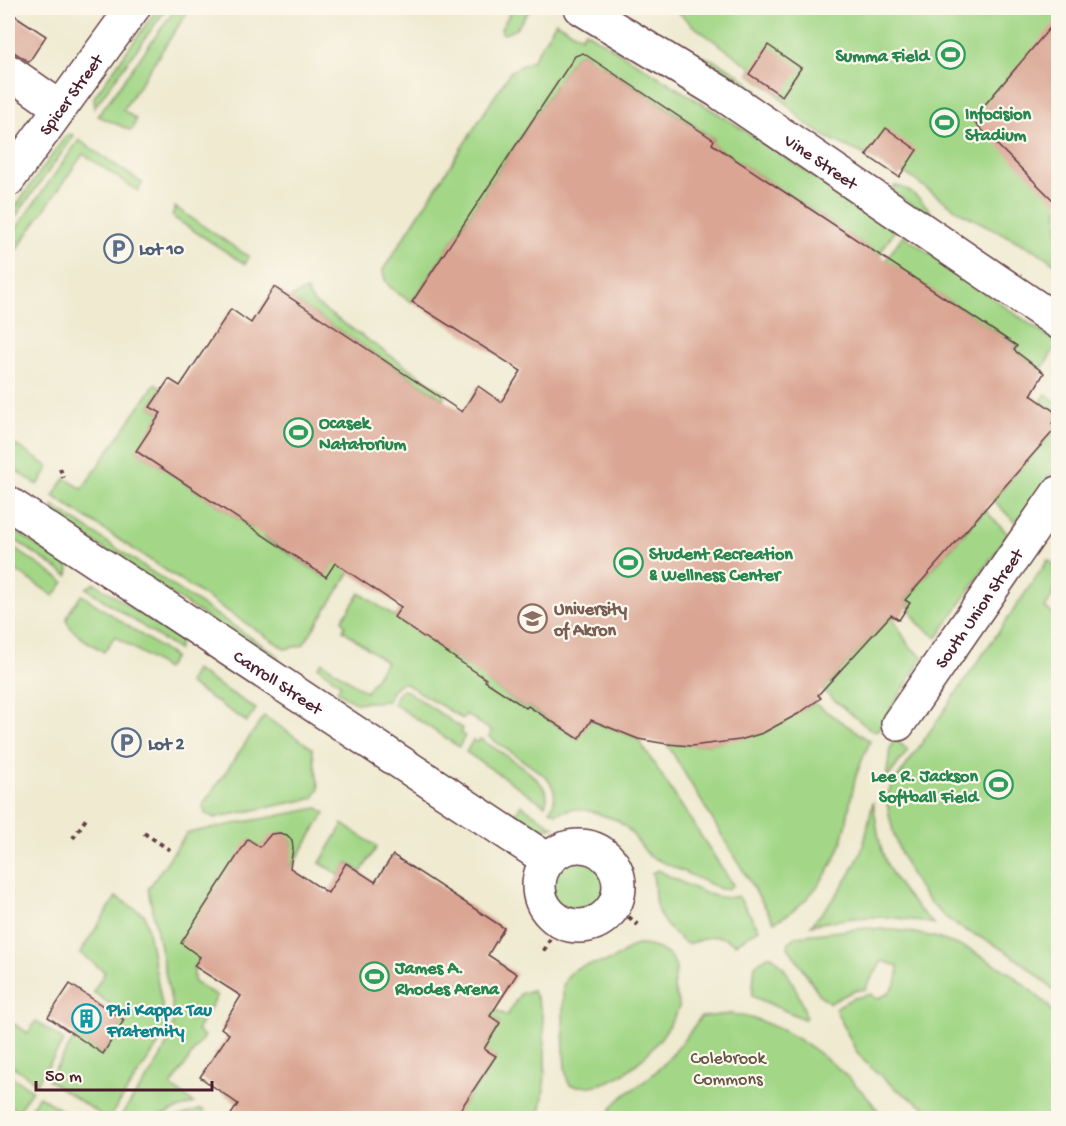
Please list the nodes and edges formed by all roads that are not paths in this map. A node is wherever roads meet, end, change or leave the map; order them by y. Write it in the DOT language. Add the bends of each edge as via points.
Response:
graph roads {
  1 [pos="133,8"];
  2 [pos="581,8"];
  3 [pos="8,71"];
  4 [pos="59,107"];
  5 [pos="8,180"];
  6 [pos="1059,322"];
  7 [pos="1059,493"];
  8 [pos="8,503"];
  9 [pos="898,724"];
  10 [pos="548,860"];
  1 -- 4 [label="street, Spicer Street"];
  2 -- 6 [label="street, Vine Street" via="718,91"];
  3 -- 4 [label="street"];
  4 -- 5 [label="street, Spicer Street"];
  7 -- 9 [label="street, South Union Street"];
  8 -- 10 [label="street, Carroll Street"];
  10 -- 10 [label="street" via="542,869 539,889 546,908 559,921 575,926 592,924 607,916 627,915 620,880 607,856 583,845 570,846"];
}
